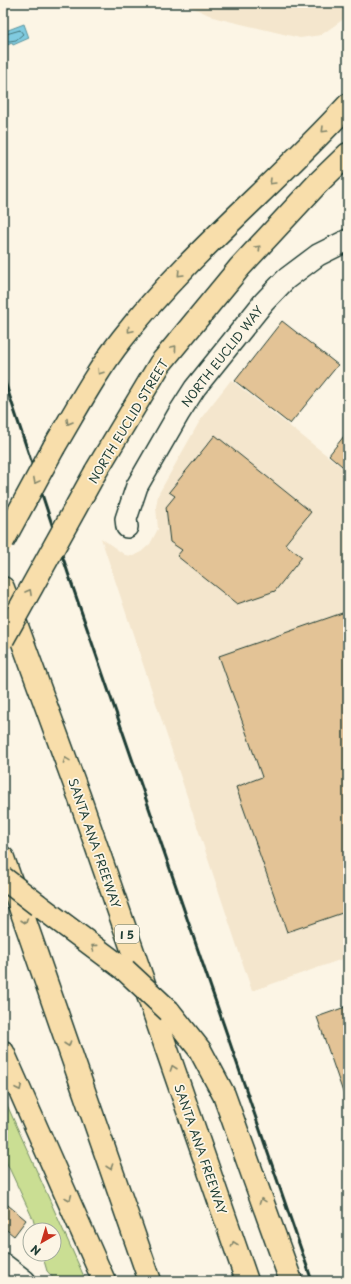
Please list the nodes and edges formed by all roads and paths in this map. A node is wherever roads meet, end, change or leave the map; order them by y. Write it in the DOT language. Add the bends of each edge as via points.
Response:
graph roads {
  1 [pos="348,105"];
  2 [pos="348,154"];
  3 [pos="348,240"];
  4 [pos="127,527"];
  5 [pos="3,541"];
  6 [pos="3,588"];
  7 [pos="3,639"];
  8 [pos="3,858"];
  9 [pos="3,878"];
  10 [pos="3,1052"];
  11 [pos="3,1264"];
  12 [pos="291,1279"];
  13 [pos="25,1281"];
  14 [pos="104,1281"];
  15 [pos="150,1281"];
  16 [pos="247,1281"];
  1 -- 5 [label="main road, one-way, bridge" via="152,304 121,340 84,396"];
  7 -- 2 [label="main road, NORTH EUCLID STREET, one-way, bridge" via="160,364 240,267"];
  3 -- 4 [label="street, NORTH EUCLID WAY" via="318,255 286,279 259,308 195,388 178,412 137,486 126,519"];
  16 -- 6 [label="main road, SANTA ANA FREEWAY / I 5, one-way" via="79,796"];
  8 -- 15 [label="main road, one-way"];
  12 -- 9 [label="main road, one-way, bridge" via="224,1095 200,1050 169,1011 125,970"];
  10 -- 14 [label="main road, one-way"];
  11 -- 13 [label="street"];
}
